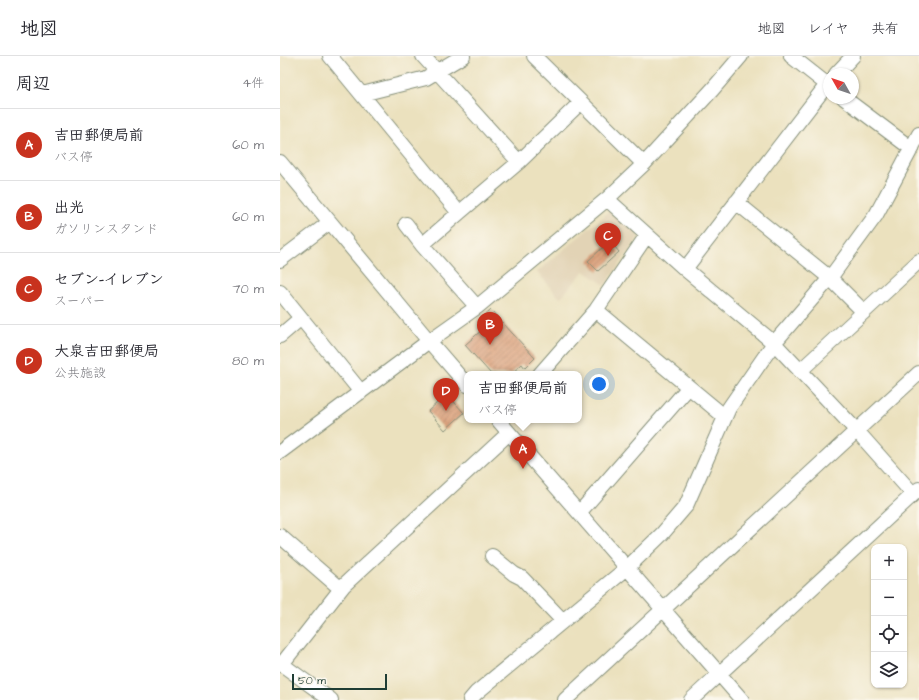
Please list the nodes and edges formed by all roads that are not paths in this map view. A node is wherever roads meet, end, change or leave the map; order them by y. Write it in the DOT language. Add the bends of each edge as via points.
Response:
graph roads {
  1 [pos="330,56"];
  2 [pos="423,56"];
  3 [pos="463,56"];
  4 [pos="534,56"];
  5 [pos="741,56"];
  6 [pos="791,56"];
  7 [pos="852,56"];
  8 [pos="841,68"];
  9 [pos="437,72"];
  10 [pos="823,80"];
  11 [pos="823,90"];
  12 [pos="362,94"];
  13 [pos="581,102"];
  14 [pos="852,104"];
  15 [pos="919,134"];
  16 [pos="912,149"];
  17 [pos="280,162"];
  18 [pos="519,162"];
  19 [pos="644,164"];
  20 [pos="607,199"];
  21 [pos="736,202"];
  22 [pos="458,213"];
  23 [pos="330,222"];
  24 [pos="406,224"];
  25 [pos="647,235"];
  26 [pos="422,244"];
  27 [pos="280,260"];
  28 [pos="919,261"];
  29 [pos="685,269"];
  30 [pos="830,278"];
  31 [pos="280,292"];
  32 [pos="477,307"];
  33 [pos="596,310"];
  34 [pos="864,312"];
  35 [pos="302,318"];
  36 [pos="280,336"];
  37 [pos="429,341"];
  38 [pos="774,343"];
  39 [pos="543,371"];
  40 [pos="800,371"];
  41 [pos="919,373"];
  42 [pos="464,382"];
  43 [pos="689,387"];
  44 [pos="361,392"];
  45 [pos="725,417"];
  46 [pos="501,423"];
  47 [pos="856,431"];
  48 [pos="509,433"];
  49 [pos="280,452"];
  50 [pos="916,492"];
  51 [pos="579,513"];
  52 [pos="280,536"];
  53 [pos="492,556"];
  54 [pos="627,568"];
  55 [pos="341,589"];
  56 [pos="664,610"];
  57 [pos="563,621"];
  58 [pos="281,664"];
  59 [pos="719,674"];
  60 [pos="331,700"];
  61 [pos="470,700"];
  62 [pos="565,700"];
  63 [pos="691,700"];
  64 [pos="742,700"];
  1 -- 12 [label="street"];
  2 -- 9 [label="street"];
  3 -- 9 [label="street"];
  4 -- 13 [label="street"];
  5 -- 19 [label="street"];
  6 -- 10 [label="street"];
  7 -- 8 [label="street"];
  9 -- 12 [label="street" via="426,78"];
  9 -- 18 [label="street"];
  11 -- 21 [label="street"];
  12 -- 22 [label="street"];
  13 -- 18 [label="street"];
  13 -- 19 [label="street"];
  14 -- 16 [label="street"];
  15 -- 16 [label="street"];
  16 -- 30 [label="street" via="876,215"];
  17 -- 23 [label="street"];
  18 -- 22 [label="street"];
  19 -- 20 [label="street"];
  20 -- 25 [label="street"];
  20 -- 32 [label="street"];
  21 -- 29 [label="street"];
  21 -- 30 [label="street"];
  22 -- 26 [label="street"];
  23 -- 27 [label="street"];
  23 -- 37 [label="street"];
  24 -- 26 [label="street"];
  25 -- 29 [label="street"];
  25 -- 33 [label="street"];
  26 -- 32 [label="street"];
  28 -- 34 [label="street"];
  29 -- 38 [label="street"];
  30 -- 34 [label="street"];
  30 -- 38 [label="street"];
  31 -- 35 [label="street"];
  32 -- 37 [label="street"];
  33 -- 39 [label="street"];
  33 -- 43 [label="street"];
  34 -- 40 [label="street"];
  35 -- 36 [label="street"];
  35 -- 44 [label="street"];
  37 -- 42 [label="street"];
  37 -- 44 [label="street"];
  38 -- 40 [label="street"];
  38 -- 45 [label="street"];
  40 -- 47 [label="street"];
  41 -- 47 [label="street"];
  43 -- 45 [label="street"];
  43 -- 51 [label="street"];
  44 -- 49 [label="street"];
  45 -- 54 [label="street" via="686,506"];
  46 -- 48 [label="street"];
  47 -- 50 [label="street"];
  47 -- 56 [label="street"];
  48 -- 51 [label="street"];
  48 -- 55 [label="street"];
  50 -- 59 [label="street"];
  51 -- 54 [label="street"];
  52 -- 55 [label="street"];
  53 -- 57 [label="street" via="522,578"];
  54 -- 56 [label="street"];
  54 -- 57 [label="street"];
  55 -- 58 [label="street"];
  56 -- 59 [label="street"];
  56 -- 62 [label="street"];
  57 -- 61 [label="street"];
  58 -- 60 [label="street"];
  59 -- 63 [label="street"];
  59 -- 64 [label="street"];
}
